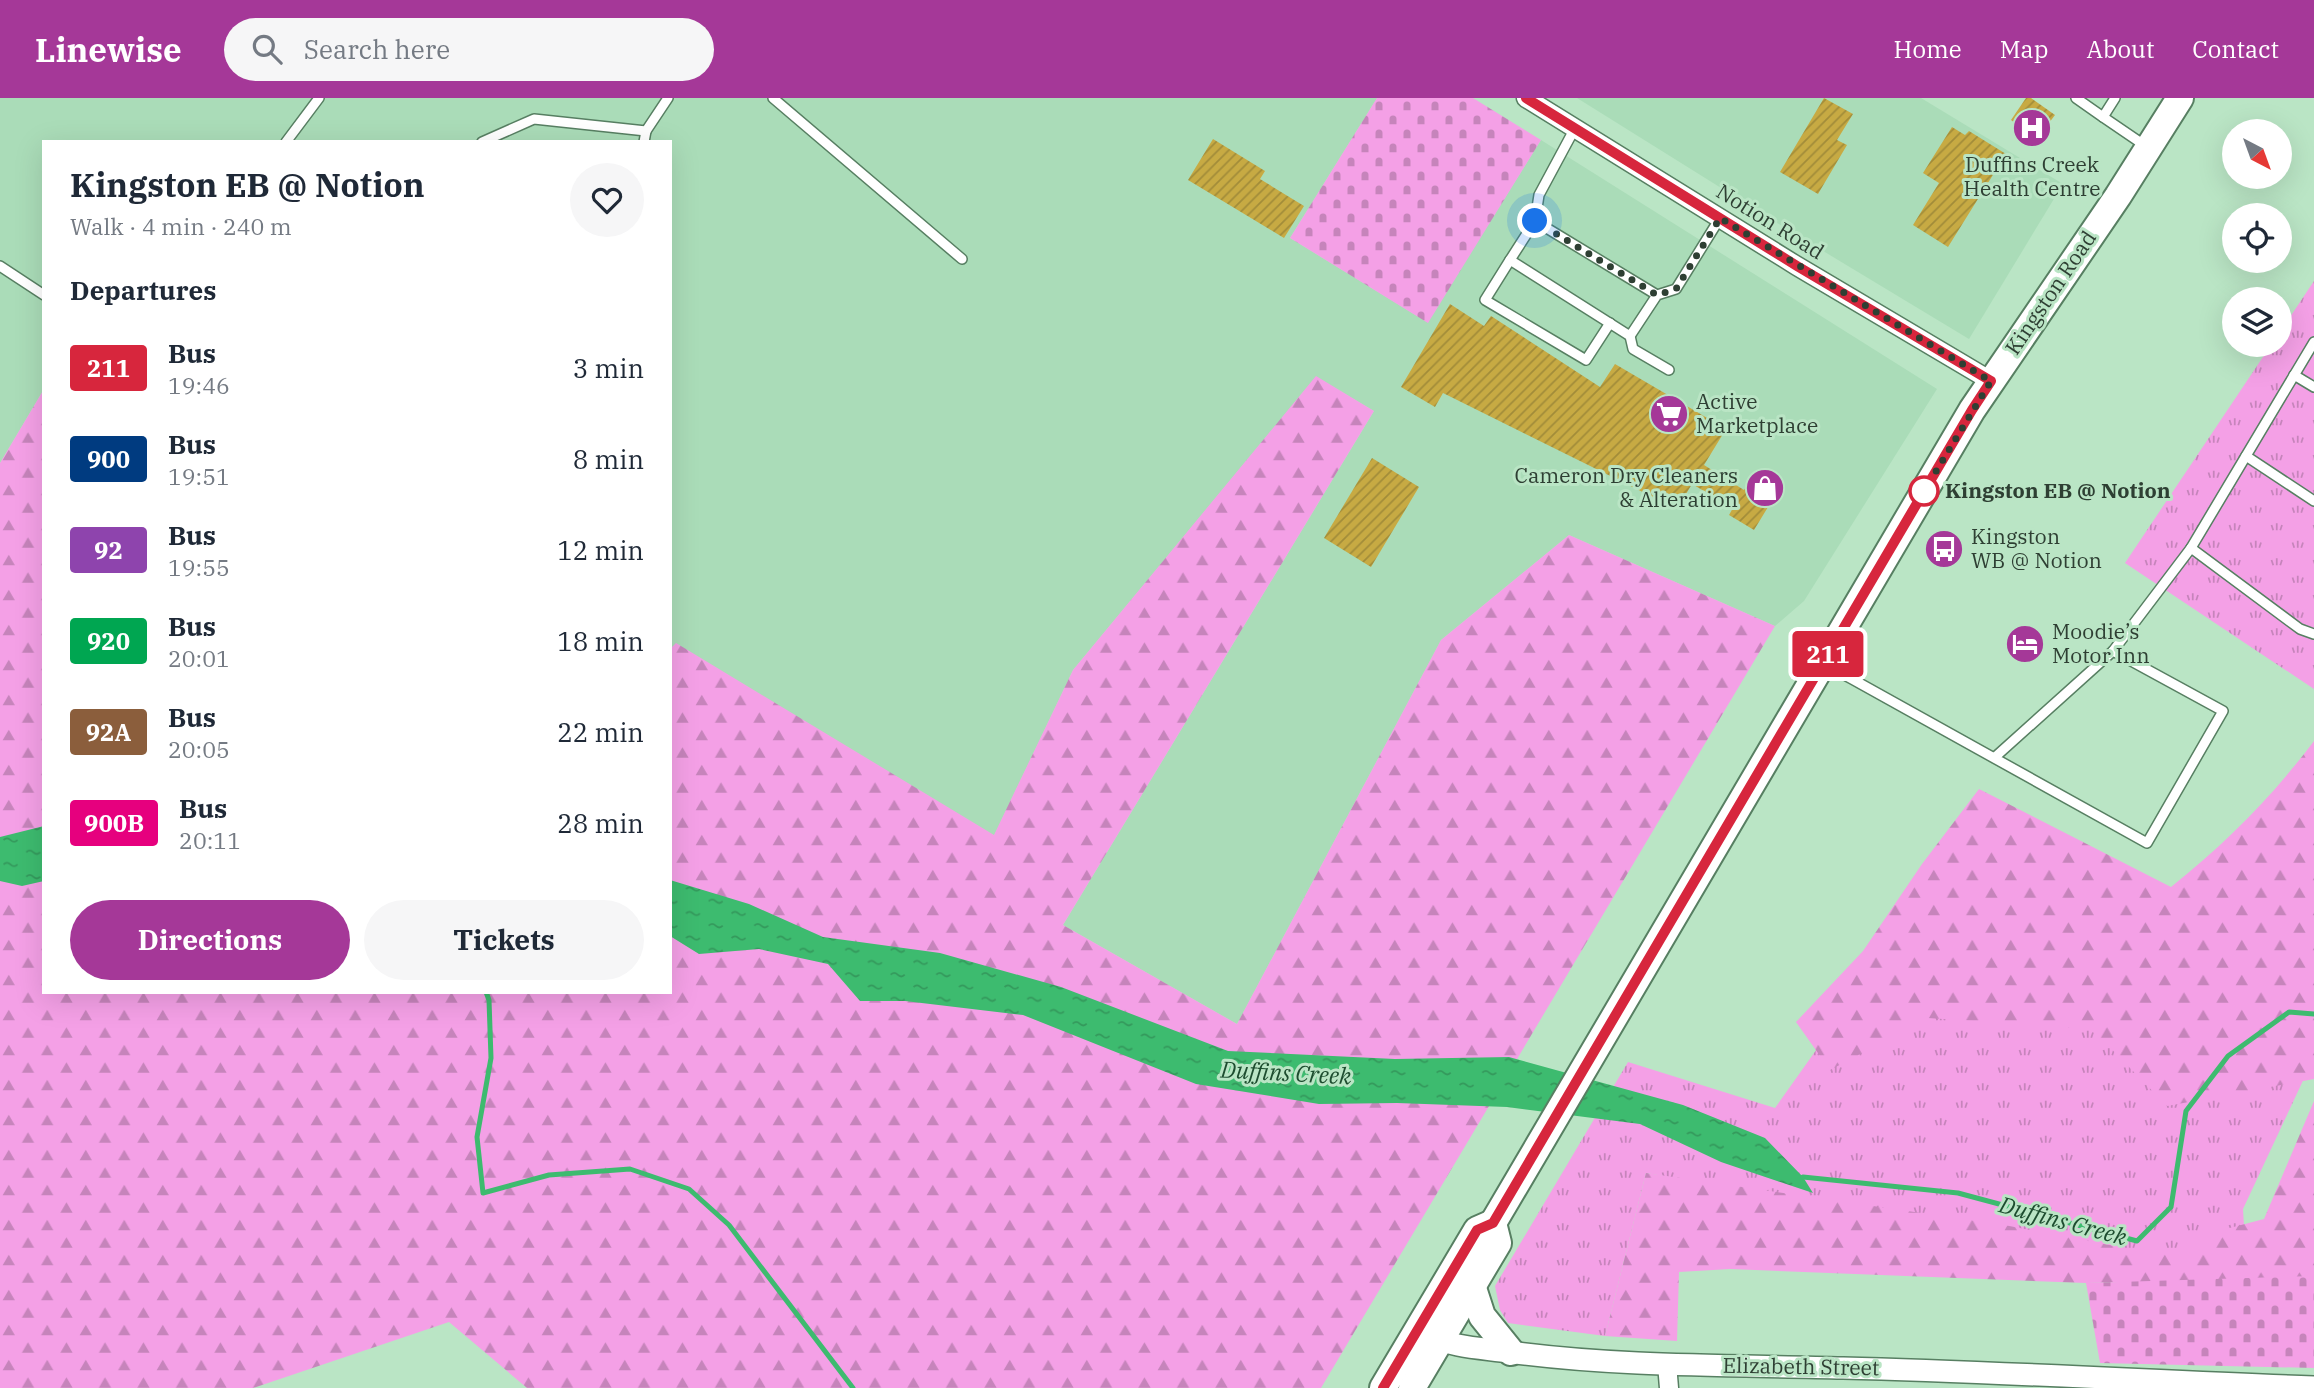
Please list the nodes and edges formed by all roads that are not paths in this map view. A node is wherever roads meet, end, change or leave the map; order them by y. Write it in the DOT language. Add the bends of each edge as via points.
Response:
graph roads {
  1 [pos="319,98"];
  2 [pos="668,98"];
  3 [pos="773,98"];
  4 [pos="1526,98"];
  5 [pos="2076,98"];
  6 [pos="2115,98"];
  7 [pos="2174,102"];
  8 [pos="2103,117"];
  9 [pos="1575,128"];
  10 [pos="646,131"];
  11 [pos="288,140"];
  12 [pos="487,140"];
  13 [pos="644,140"];
  14 [pos="2148,148"];
  15 [pos="1720,218"];
  16 [pos="1535,221"];
  17 [pos="962,260"];
  18 [pos="1510,260"];
  19 [pos="0,266"];
  20 [pos="42,294"];
  21 [pos="1657,295"];
  22 [pos="1610,323"];
  23 [pos="1630,336"];
  24 [pos="2314,342"];
  25 [pos="1669,370"];
  26 [pos="2294,374"];
  27 [pos="1991,381"];
  28 [pos="2314,387"];
  29 [pos="2246,456"];
  30 [pos="2314,501"];
  31 [pos="2191,548"];
  32 [pos="2314,634"];
  33 [pos="2113,651"];
  34 [pos="1823,663"];
  35 [pos="1994,758"];
  36 [pos="1493,1223"];
  37 [pos="1472,1284"];
  38 [pos="1429,1335"];
  39 [pos="1511,1352"];
  40 [pos="1667,1364"];
  41 [pos="2183,1385"];
  42 [pos="2314,1387"];
  43 [pos="1383,1388"];
  44 [pos="1412,1388"];
  45 [pos="1669,1388"];
  1 -- 11 [label="lane"];
  2 -- 10 [label="lane"];
  3 -- 17 [label="lane"];
  4 -- 9 [label="street, Notion Road"];
  5 -- 8 [label="lane"];
  6 -- 8 [label="lane"];
  7 -- 14 [label="main road, Kingston Road"];
  8 -- 14 [label="lane"];
  9 -- 15 [label="street, Notion Road"];
  9 -- 16 [label="lane" via="1539,195"];
  10 -- 12 [label="lane" via="534,119"];
  10 -- 13 [label="lane"];
  14 -- 27 [label="main road, Kingston Road"];
  15 -- 21 [label="lane" via="1676,289"];
  15 -- 27 [label="street, Notion Road"];
  16 -- 18 [label="lane"];
  16 -- 21 [label="lane"];
  18 -- 22 [label="lane"];
  18 -- 22 [label="lane" via="1485,300 1586,360"];
  19 -- 20 [label="lane"];
  21 -- 23 [label="lane"];
  22 -- 23 [label="lane"];
  23 -- 25 [label="lane" via="1633,349"];
  24 -- 26 [label="lane"];
  26 -- 28 [label="lane"];
  26 -- 29 [label="lane"];
  27 -- 34 [label="main road, Kingston Road"];
  29 -- 30 [label="lane"];
  29 -- 31 [label="lane"];
  31 -- 32 [label="lane" via="2300,629"];
  31 -- 33 [label="lane"];
  33 -- 35 [label="lane"];
  33 -- 35 [label="lane" via="2223,711 2147,843"];
  34 -- 35 [label="lane"];
  34 -- 36 [label="main road, Kingston Road"];
  36 -- 37 [label="main road" via="1498,1243"];
  36 -- 38 [label="main road" via="1477,1230"];
  37 -- 38 [label="main road"];
  37 -- 39 [label="main road" via="1482,1316"];
  38 -- 39 [label="street, Elizabeth Street" via="1459,1346"];
  38 -- 43 [label="main road"];
  38 -- 44 [label="main road"];
  39 -- 40 [label="street, Elizabeth Street"];
  40 -- 41 [label="street, Elizabeth Street"];
  40 -- 45 [label="street"];
  41 -- 42 [label="street, Elizabeth Street"];
}
